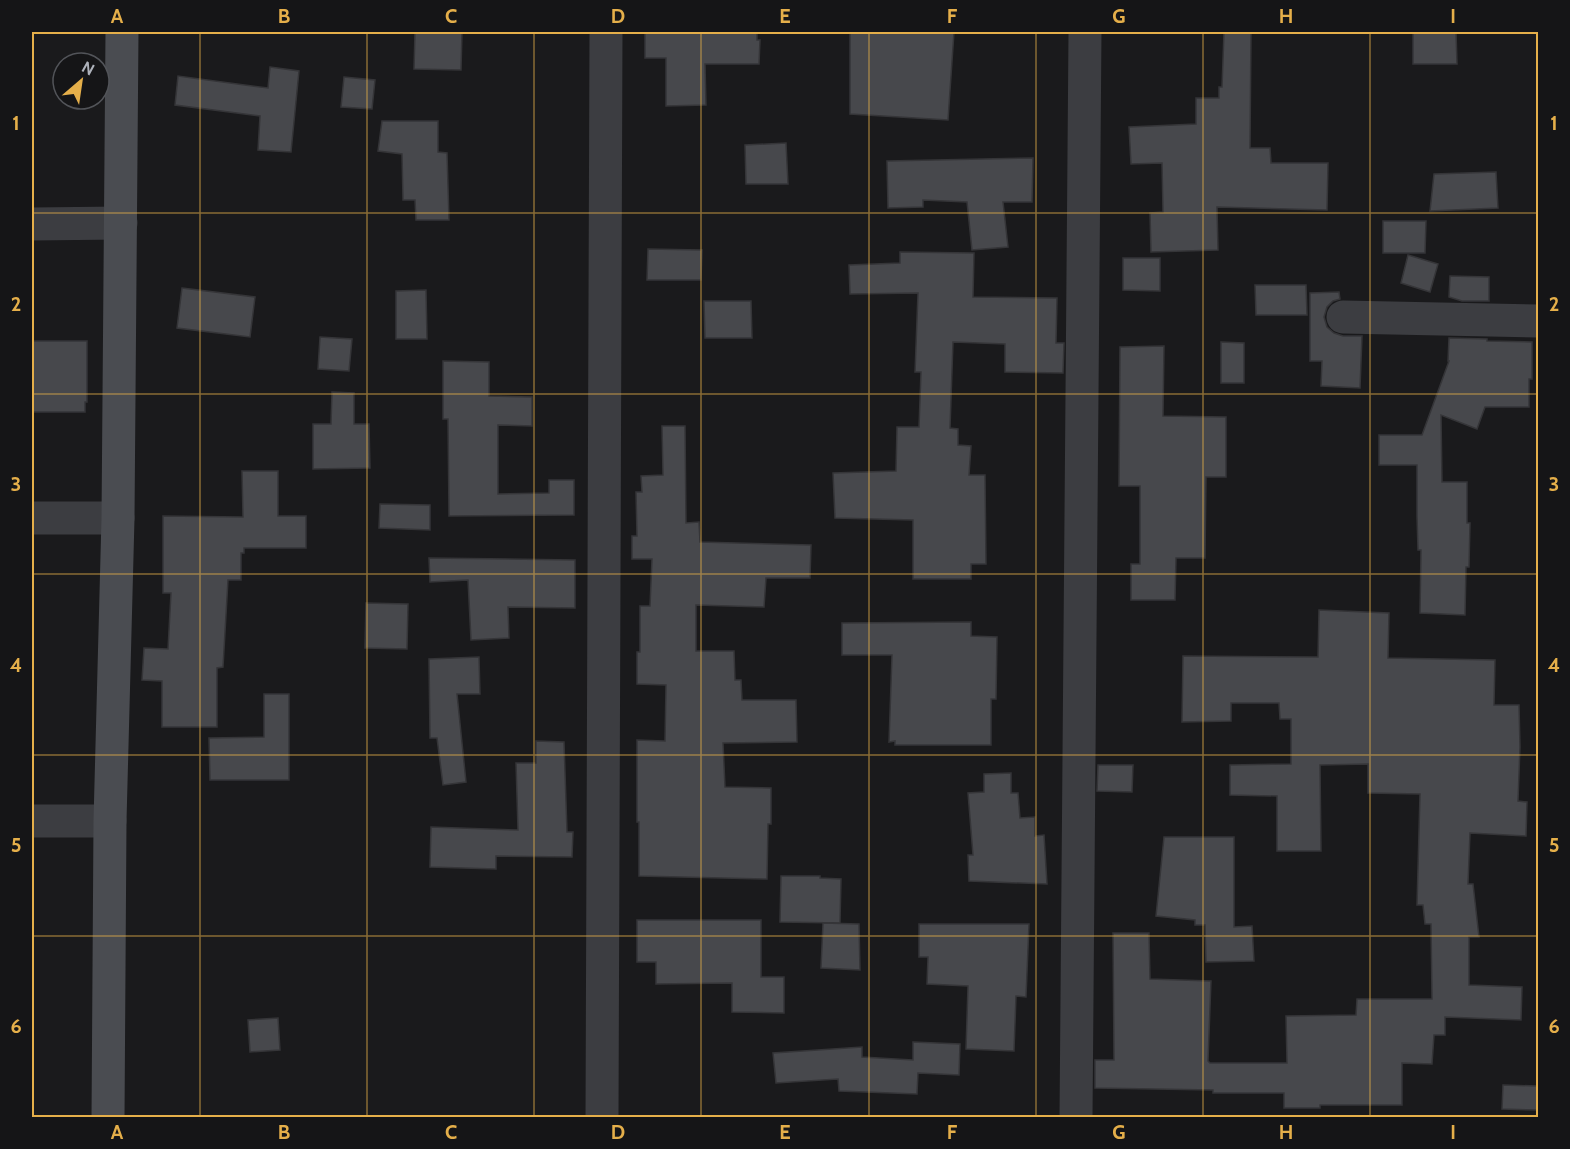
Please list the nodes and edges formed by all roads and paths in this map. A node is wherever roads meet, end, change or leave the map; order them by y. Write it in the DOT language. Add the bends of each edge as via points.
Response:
graph roads {
  1 [pos="123,32"];
  2 [pos="606,32"];
  3 [pos="1085,32"];
  4 [pos="121,223"];
  5 [pos="32,224"];
  6 [pos="1343,317"];
  7 [pos="1539,321"];
  8 [pos="32,518"];
  9 [pos="118,518"];
  10 [pos="32,821"];
  11 [pos="110,821"];
  12 [pos="108,1118"];
  13 [pos="602,1118"];
  14 [pos="1076,1118"];
  1 -- 4 [label="street"];
  2 -- 13 [label="street"];
  3 -- 14 [label="street"];
  4 -- 5 [label="street"];
  4 -- 9 [label="street"];
  6 -- 7 [label="street"];
  8 -- 9 [label="street"];
  9 -- 11 [label="street"];
  10 -- 11 [label="street"];
  11 -- 12 [label="street"];
}
